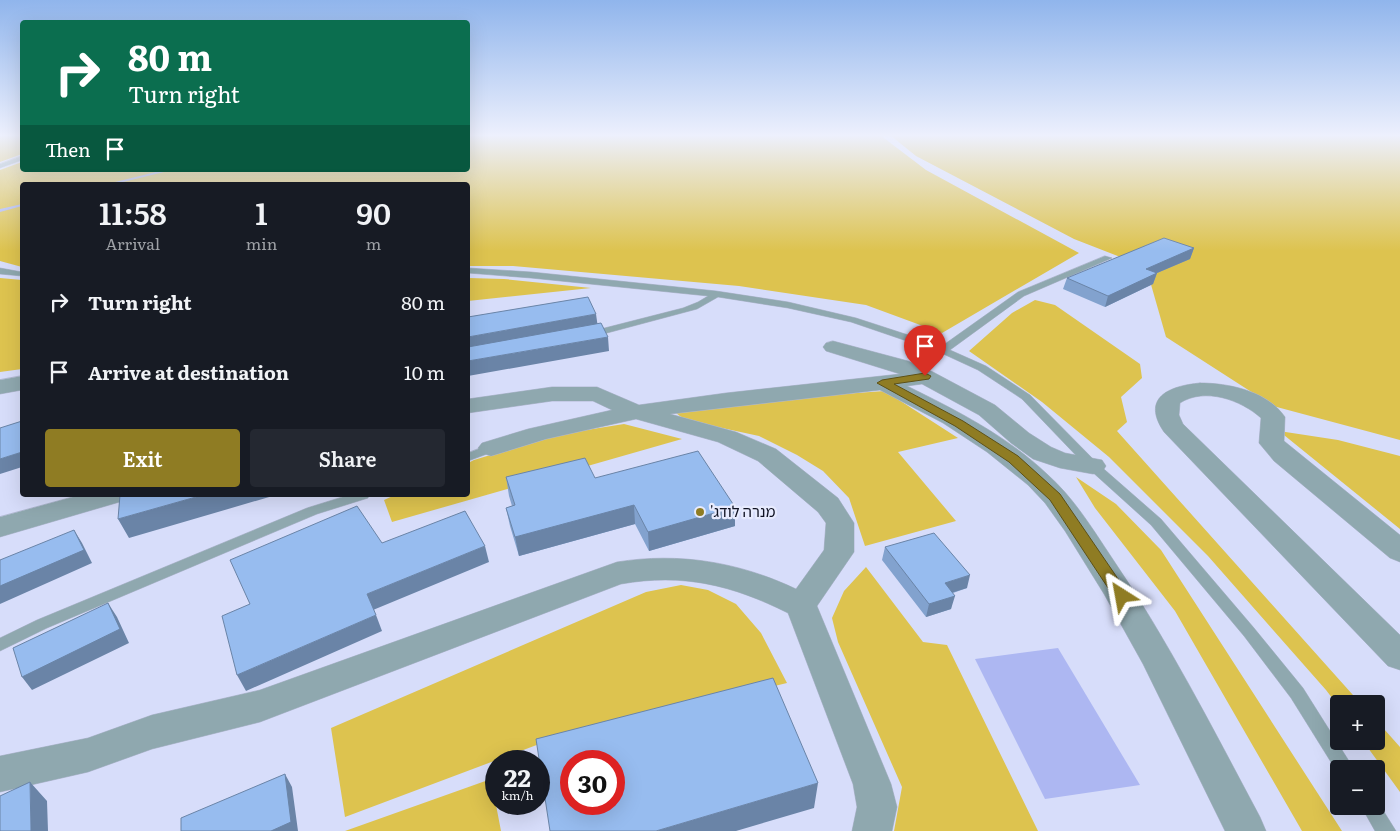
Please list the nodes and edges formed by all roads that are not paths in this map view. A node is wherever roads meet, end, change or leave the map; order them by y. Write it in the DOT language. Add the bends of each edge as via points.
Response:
graph roads {
  1 [pos="1108,258"];
  2 [pos="0,271"];
  3 [pos="470,271"];
  4 [pos="20,274"];
  5 [pos="716,294"];
  6 [pos="582,336"];
  7 [pos="833,347"];
  8 [pos="944,350"];
  9 [pos="925,376"];
  10 [pos="20,383"];
  11 [pos="882,383"];
  12 [pos="0,387"];
  13 [pos="470,406"];
  14 [pos="636,412"];
  15 [pos="492,448"];
  16 [pos="470,456"];
  17 [pos="1093,466"];
  18 [pos="107,497"];
  19 [pos="357,497"];
  20 [pos="0,527"];
  21 [pos="1400,551"];
  22 [pos="801,605"];
  23 [pos="0,646"];
  24 [pos="1400,656"];
  25 [pos="1339,760"];
  26 [pos="0,774"];
  27 [pos="1376,815"];
  28 [pos="872,831"];
  29 [pos="1246,831"];
  30 [pos="1386,831"];
  1 -- 8 [label="lane" via="1021,294"];
  2 -- 4 [label="lane"];
  3 -- 5 [label="lane"];
  5 -- 6 [label="lane" via="706,303 688,310"];
  5 -- 8 [label="lane" via="788,305 853,320"];
  7 -- 9 [label="street"];
  8 -- 17 [label="lane" via="982,368 1026,397"];
  9 -- 11 [label="street"];
  9 -- 17 [label="street" via="987,410 1042,453"];
  10 -- 12 [label="street"];
  11 -- 14 [label="street" via="768,393"];
  11 -- 29 [label="street" via="959,423 1014,459 1055,497 1122,596"];
  13 -- 14 [label="street" via="552,394 597,394"];
  14 -- 15 [label="street" via="525,436"];
  14 -- 22 [label="street" via="727,438 767,455 828,505 840,523 840,552"];
  15 -- 16 [label="lane"];
  17 -- 25 [label="lane" via="1156,522 1249,632 1296,693"];
  18 -- 20 [label="street"];
  19 -- 23 [label="lane" via="312,511 42,624"];
  21 -- 24 [label="street" via="1271,443 1273,417 1264,408 1221,390 1181,391 1170,399 1165,408 1173,427"];
  22 -- 26 [label="street" via="772,590 704,570 637,569 617,573 260,706 152,732 88,754"];
  22 -- 28 [label="street" via="872,784 877,807"];
  27 -- 30 [label="lane"];
}
